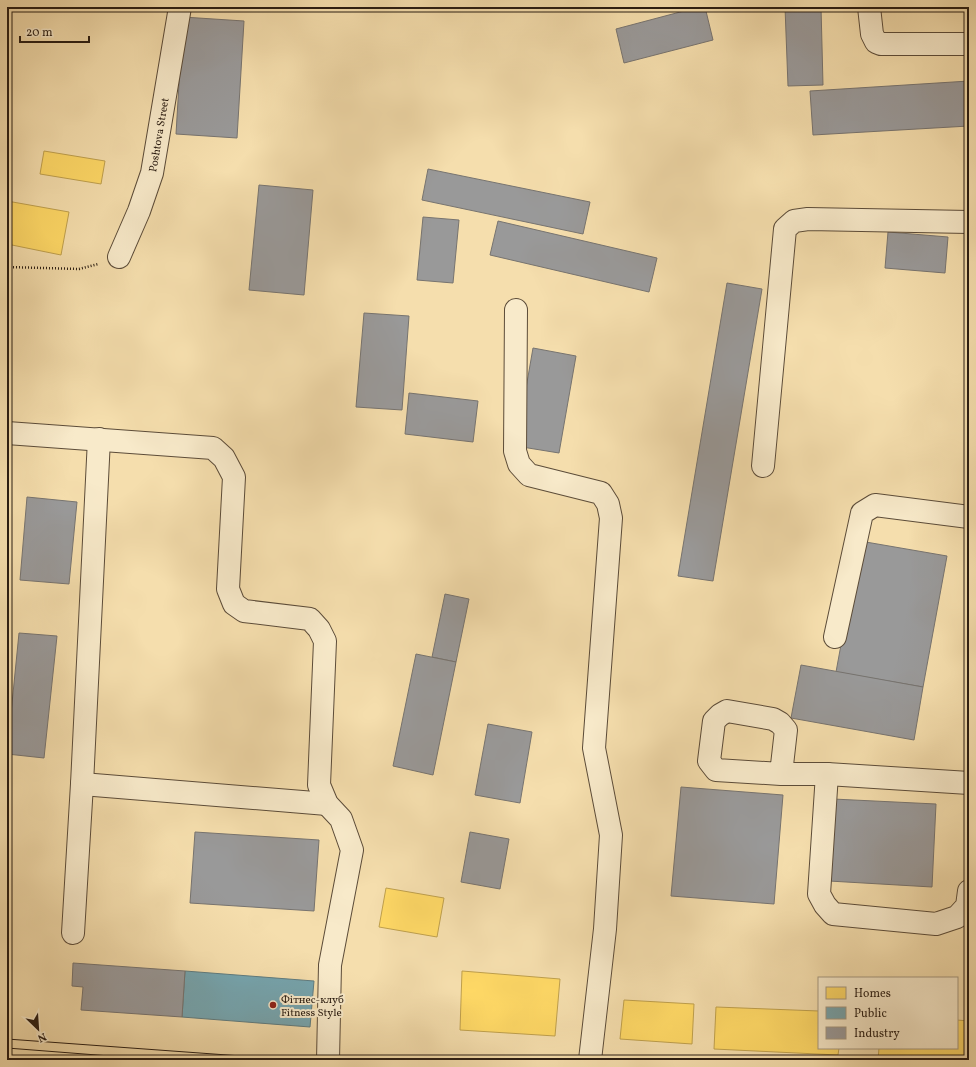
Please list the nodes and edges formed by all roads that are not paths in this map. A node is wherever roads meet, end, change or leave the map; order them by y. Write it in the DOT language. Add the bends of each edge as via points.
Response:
graph roads {
  1 [pos="180,7"];
  2 [pos="869,7"];
  3 [pos="969,44"];
  4 [pos="969,222"];
  5 [pos="119,257"];
  6 [pos="516,310"];
  7 [pos="7,433"];
  8 [pos="99,439"];
  9 [pos="763,466"];
  10 [pos="969,517"];
  11 [pos="835,637"];
  12 [pos="781,774"];
  13 [pos="827,774"];
  14 [pos="969,783"];
  15 [pos="82,784"];
  16 [pos="327,804"];
  17 [pos="969,891"];
  18 [pos="73,933"];
  19 [pos="328,1060"];
  20 [pos="590,1060"];
  1 -- 5 [label="street, Poshtova Street" via="152,173"];
  2 -- 3 [label="street" via="872,34 876,42 881,44"];
  4 -- 9 [label="street" via="808,219 794,221 785,229"];
  6 -- 20 [label="street" via="515,451 519,464 529,475 601,493 608,504 611,518 594,748 610,835 605,929"];
  7 -- 8 [label="street"];
  8 -- 15 [label="street"];
  8 -- 16 [label="street" via="213,448 224,458 234,477 228,589 234,604 244,611 310,619 325,641 319,785"];
  10 -- 11 [label="street" via="875,505 862,513"];
  12 -- 13 [label="street"];
  13 -- 14 [label="street"];
  13 -- 17 [label="street" via="819,894 833,914 936,924 957,917 967,906"];
  15 -- 16 [label="street"];
  15 -- 18 [label="street"];
  16 -- 19 [label="street" via="341,819 352,850 330,965"];
}
